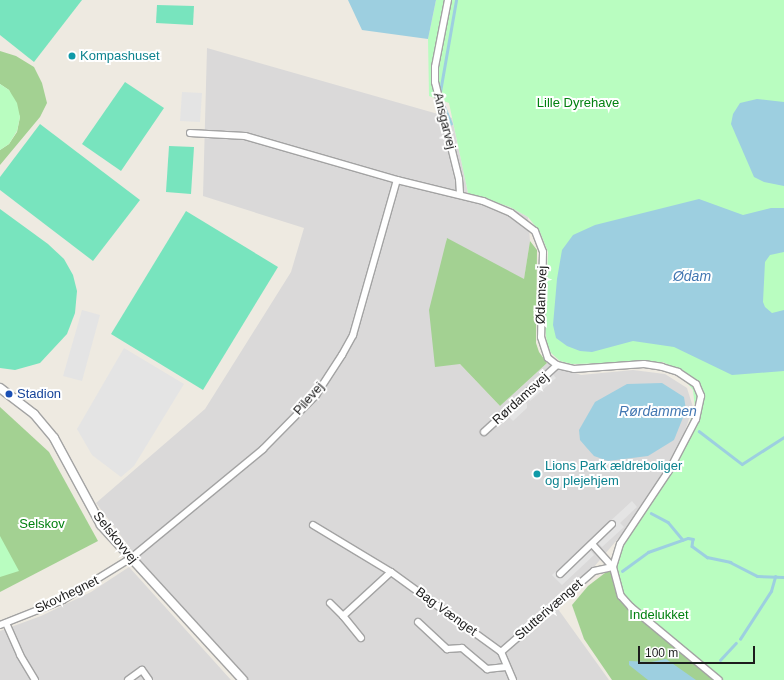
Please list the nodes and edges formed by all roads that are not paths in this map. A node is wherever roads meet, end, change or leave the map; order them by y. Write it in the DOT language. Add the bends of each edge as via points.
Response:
graph roads {
  1 [pos="448,0"];
  2 [pos="190,133"];
  3 [pos="397,180"];
  4 [pos="460,195"];
  5 [pos="557,366"];
  6 [pos="0,388"];
  7 [pos="484,432"];
  8 [pos="612,524"];
  9 [pos="313,525"];
  10 [pos="592,544"];
  11 [pos="131,558"];
  12 [pos="613,567"];
  13 [pos="391,572"];
  14 [pos="560,574"];
  15 [pos="330,603"];
  16 [pos="343,616"];
  17 [pos="418,622"];
  18 [pos="3,624"];
  19 [pos="361,638"];
  20 [pos="501,652"];
  21 [pos="506,667"];
  22 [pos="35,680"];
  23 [pos="128,680"];
  24 [pos="149,680"];
  25 [pos="243,680"];
  26 [pos="513,680"];
  27 [pos="720,680"];
  1 -- 4 [label="street, Ansgarvej" via="435,67 435,82 459,179"];
  2 -- 3 [label="street, Ødamsvej" via="245,136"];
  3 -- 4 [label="street, Ødamsvej"];
  3 -- 11 [label="street, Pilevej" via="353,334 342,356 316,395 263,449"];
  4 -- 5 [label="street, Ødamsvej" via="511,213 535,231 543,252 541,337 543,349"];
  5 -- 7 [label="street, Rørdamsvej"];
  5 -- 12 [label="street" via="574,369 644,364 662,367 678,372 696,384 701,396 700,408 693,425 670,469 620,544"];
  6 -- 11 [label="street, Selskovvej" via="34,414 54,438 101,525"];
  8 -- 10 [label="street"];
  9 -- 13 [label="street, Bag Vænget"];
  10 -- 12 [label="street"];
  10 -- 14 [label="street"];
  11 -- 18 [label="street, Skovhegnet" via="63,600"];
  11 -- 25 [label="street, Selskovvej"];
  12 -- 20 [label="street, Stutterivænget" via="594,571"];
  12 -- 27 [label="street" via="621,596 631,607"];
  13 -- 16 [label="street"];
  13 -- 20 [label="street, Bag Vænget"];
  15 -- 16 [label="street"];
  16 -- 19 [label="street"];
  17 -- 21 [label="street" via="447,649 462,648 487,668"];
  18 -- 22 [label="street"];
  20 -- 21 [label="street"];
  21 -- 26 [label="street"];
  23 -- 24 [label="street" via="142,670"];
}
